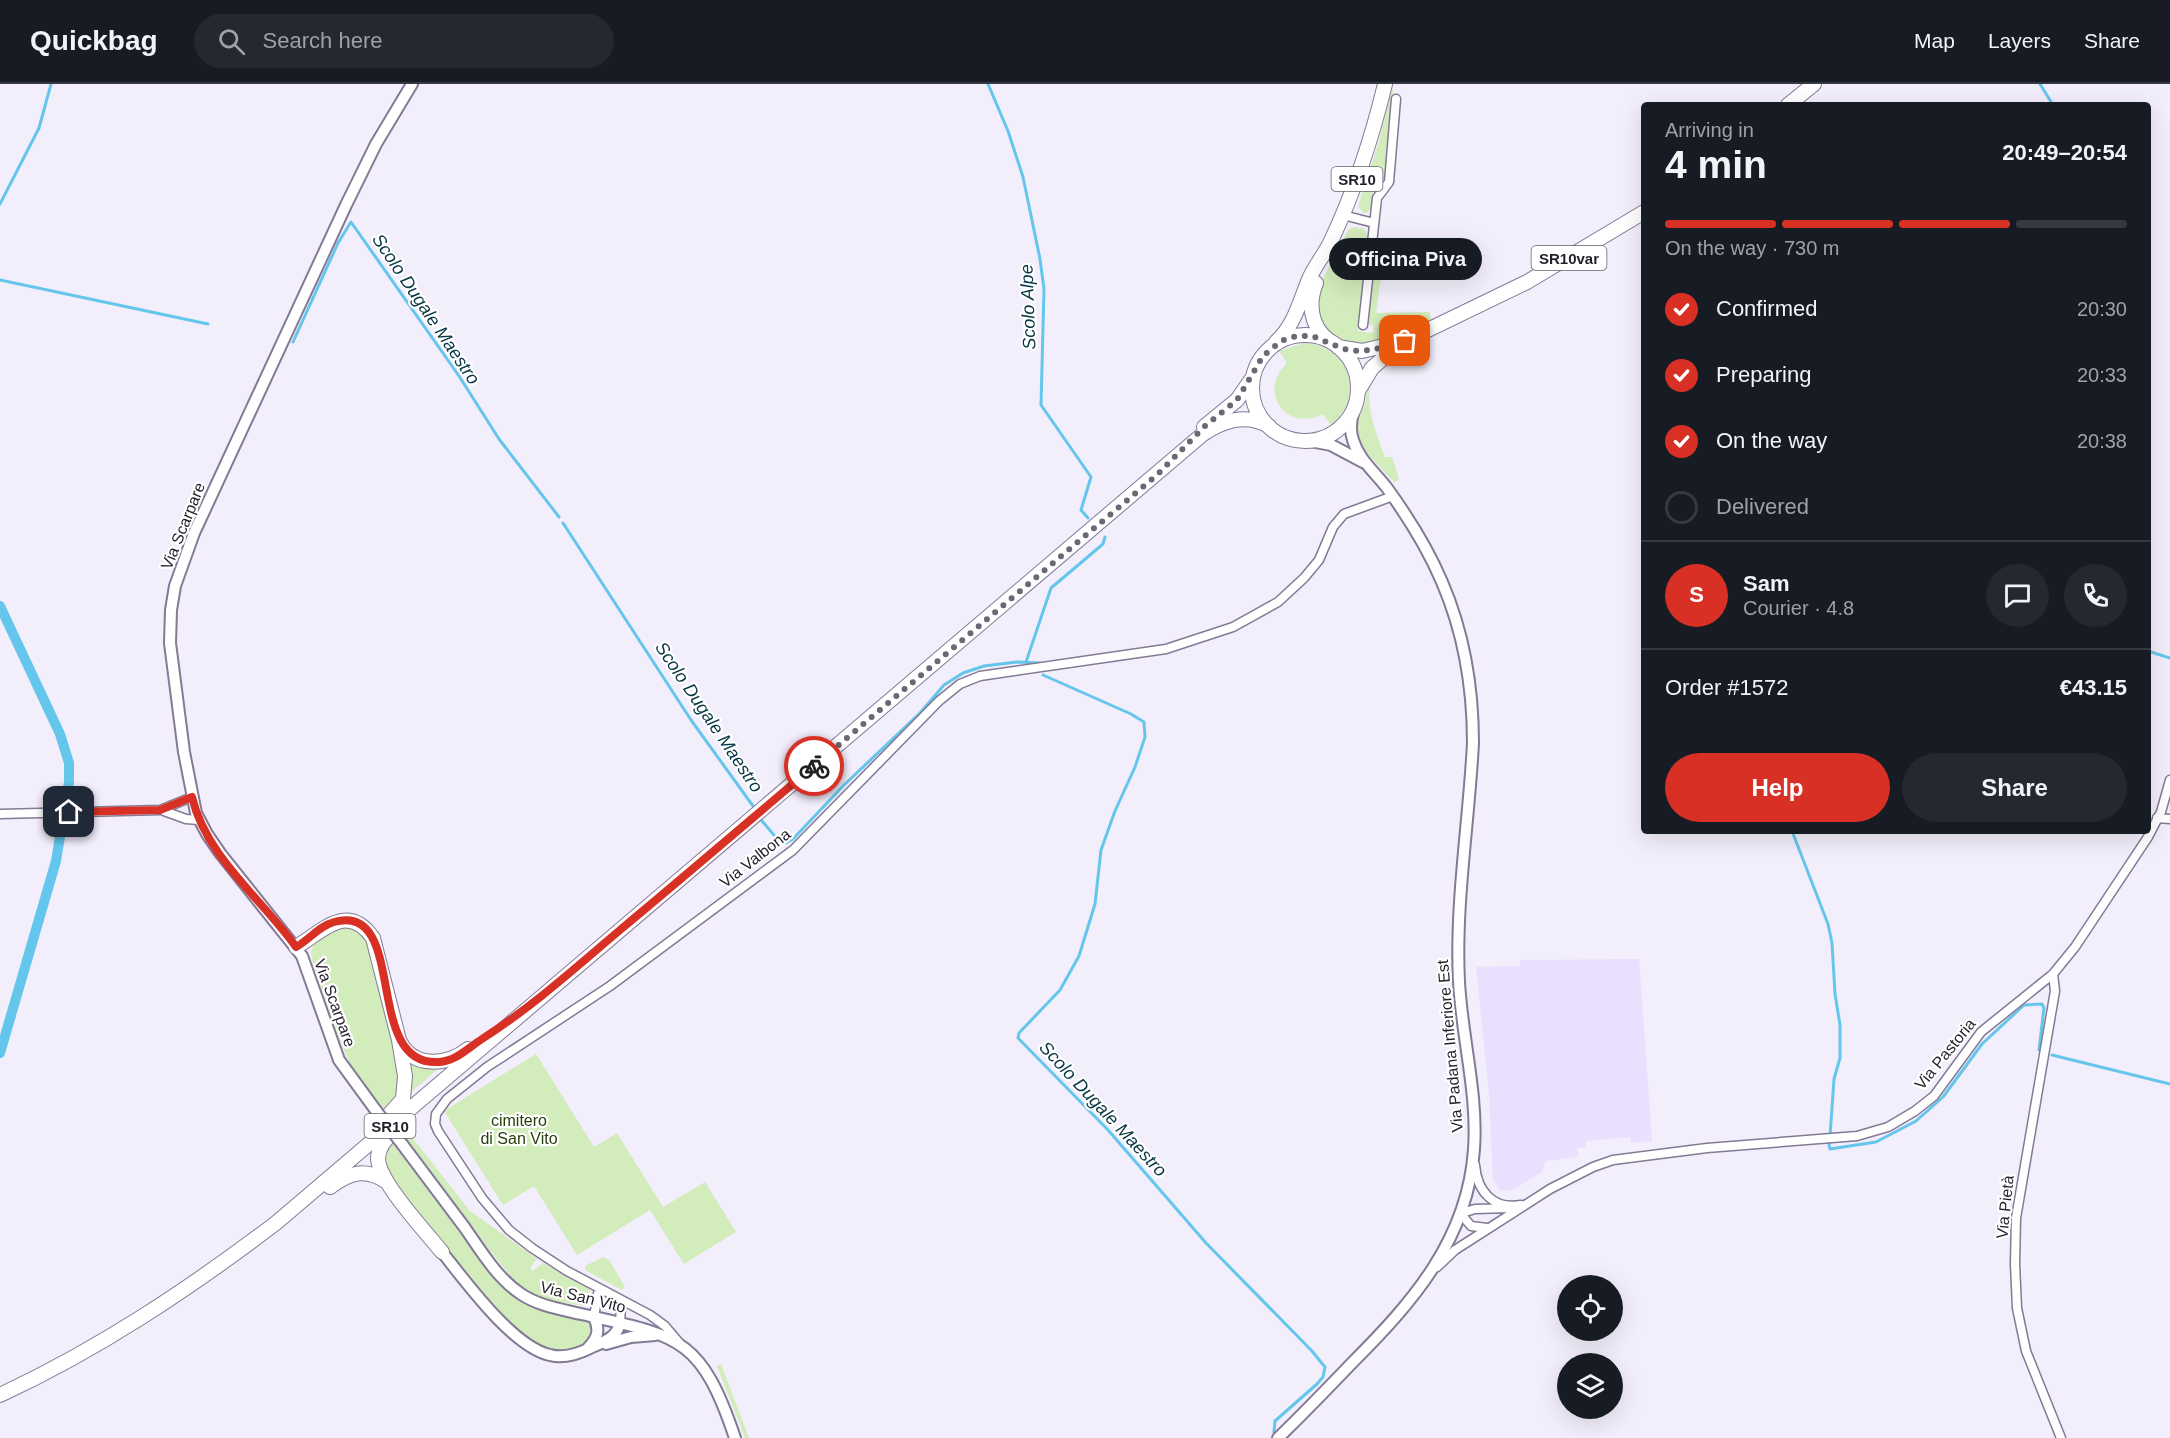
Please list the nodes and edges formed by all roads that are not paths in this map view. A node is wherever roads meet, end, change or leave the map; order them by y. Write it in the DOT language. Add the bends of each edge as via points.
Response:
graph roads {
  1 [pos="412,84"];
  2 [pos="1385,84"];
  3 [pos="1814,84"];
  4 [pos="1396,99"];
  5 [pos="1792,102"];
  6 [pos="1641,214"];
  7 [pos="1343,215"];
  8 [pos="1374,223"];
  9 [pos="1330,244"];
  10 [pos="1363,325"];
  11 [pos="1405,341"];
  12 [pos="1333,344"];
  13 [pos="1269,350"];
  14 [pos="1256,369"];
  15 [pos="1358,393"];
  16 [pos="1354,409"];
  17 [pos="1269,426"];
  18 [pos="1305,440"];
  19 [pos="1185,449"];
  20 [pos="1367,465"];
  21 [pos="1392,496"];
  22 [pos="2170,780"];
  23 [pos="192,797"];
  24 [pos="160,810"];
  25 [pos="0,814"];
  26 [pos="2157,818"];
  27 [pos="2170,819"];
  28 [pos="199,820"];
  29 [pos="2151,831"];
  30 [pos="2149,834"];
  31 [pos="296,947"];
  32 [pos="2053,974"];
  33 [pos="526,1010"];
  34 [pos="399,1040"];
  35 [pos="473,1055"];
  36 [pos="402,1144"];
  37 [pos="1474,1152"];
  38 [pos="387,1182"];
  39 [pos="307,1196"];
  40 [pos="1524,1204"];
  41 [pos="1461,1214"];
  42 [pos="276,1223"];
  43 [pos="1492,1226"];
  44 [pos="442,1252"];
  45 [pos="1432,1271"];
  46 [pos="599,1288"];
  47 [pos="615,1296"];
  48 [pos="594,1317"];
  49 [pos="620,1323"];
  50 [pos="668,1337"];
  51 [pos="682,1346"];
  52 [pos="586,1350"];
  53 [pos="0,1395"];
  54 [pos="735,1438"];
  55 [pos="1278,1438"];
  56 [pos="2061,1438"];
  1 -- 23 [label="street, Via Scarpare" via="350,195 180,568 171,610 170,643"];
  2 -- 7 [label="main road, SR10" via="1369,144"];
  3 -- 5 [label="main road"];
  4 -- 8 [label="street" via="1389,182 1378,195"];
  6 -- 11 [label="main road, SR10var" via="1527,282"];
  7 -- 8 [label="street"];
  7 -- 9 [label="main road, SR10"];
  8 -- 10 [label="street"];
  9 -- 12 [label="main road, SR10" via="1311,304 1314,322"];
  9 -- 13 [label="main road, SR10" via="1310,276 1288,329"];
  11 -- 12 [label="main road, SR10var" via="1362,351"];
  11 -- 15 [label="main road, SR10var" via="1372,368"];
  12 -- 13 [label="main road" via="1312,336 1296,336"];
  12 -- 15 [label="main road" via="1354,368"];
  13 -- 14 [label="main road"];
  14 -- 17 [label="main road" via="1254,400"];
  14 -- 19 [label="main road, SR10" via="1237,400 1205,426"];
  15 -- 16 [label="main road"];
  16 -- 18 [label="main road" via="1334,432"];
  16 -- 20 [label="street, Via Padana Inferiore Est" via="1352,437"];
  17 -- 18 [label="main road" via="1286,437"];
  17 -- 19 [label="main road, SR10" via="1249,419 1227,422"];
  18 -- 20 [label="street, Via Padana Inferiore Est" via="1331,445"];
  19 -- 33 [label="main road, SR10"];
  20 -- 21 [label="street, Via Padana Inferiore Est"];
  21 -- 37 [label="street, Via Padana Inferiore Est" via="1424,547 1448,597 1470,688 1473,742 1459,959"];
  21 -- 46 [label="street, Via Valbona" via="1344,514 1333,527 1319,560 1304,578 1278,602 1233,627 1166,649 987,675 954,687 786,856 610,986 514,1048 447,1099 436,1114 436,1128 498,1219 532,1248"];
  22 -- 26 [label="street, Via Pastoria"];
  23 -- 24 [label="street"];
  23 -- 28 [label="street, Via Scarpare"];
  24 -- 25 [label="street"];
  24 -- 28 [label="street"];
  26 -- 27 [label="street"];
  26 -- 29 [label="street, Via Pastoria"];
  28 -- 31 [label="street, Via Scarpare" via="220,853"];
  30 -- 32 [label="street, Via Pastoria" via="2076,947"];
  31 -- 34 [label="main road" via="334,922 350,922 366,930 377,949"];
  31 -- 36 [label="street, Via Scarpare, bridge" via="307,967 339,1060"];
  32 -- 40 [label="street, Via Pastoria" via="1982,1032 1934,1096 1888,1127 1837,1139 1707,1148 1613,1160"];
  32 -- 56 [label="street, Via Pietà" via="2055,991 2016,1218 2015,1264 2026,1351"];
  33 -- 34 [label="main road" via="446,1061 419,1059 408,1053"];
  33 -- 35 [label="main road, SR10"];
  34 -- 39 [label="main road" via="405,1076 403,1099"];
  35 -- 38 [label="main road" via="383,1143 378,1161"];
  35 -- 39 [label="main road, SR10"];
  36 -- 48 [label="street, Via San Vito" via="513,1289 544,1306"];
  37 -- 40 [label="street" via="1476,1177 1486,1195 1500,1204"];
  37 -- 41 [label="street, Via Padana Inferiore Est"];
  38 -- 42 [label="main road" via="368,1173 347,1175"];
  38 -- 44 [label="main road"];
  39 -- 42 [label="main road, SR10"];
  40 -- 41 [label="street, Via Pastoria"];
  40 -- 43 [label="street, Via Pastoria"];
  41 -- 43 [label="street" via="1474,1228"];
  41 -- 45 [label="street, Via Padana Inferiore Est"];
  42 -- 53 [label="main road, SR10" via="127,1327"];
  43 -- 45 [label="street, Via Pastoria"];
  44 -- 52 [label="street" via="491,1310 530,1346 553,1356"];
  45 -- 55 [label="street, Via Padana Inferiore Est" via="1394,1320"];
  46 -- 47 [label="street, Via Valbona"];
  46 -- 48 [label="street"];
  47 -- 49 [label="street" via="621,1307"];
  47 -- 51 [label="street, Via Valbona" via="658,1321"];
  48 -- 49 [label="street, Via San Vito"];
  48 -- 52 [label="street" via="597,1336"];
  49 -- 50 [label="street, Via San Vito"];
  49 -- 52 [label="street" via="610,1338"];
  50 -- 51 [label="street, Via San Vito"];
  50 -- 52 [label="street" via="631,1337"];
  51 -- 54 [label="street, Via San Vito" via="710,1376"];
}
